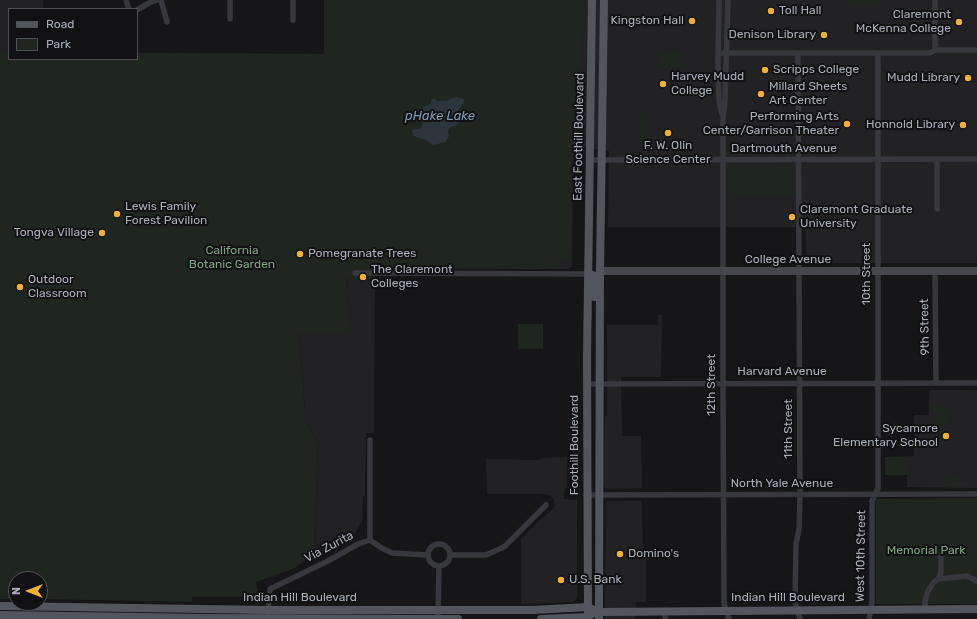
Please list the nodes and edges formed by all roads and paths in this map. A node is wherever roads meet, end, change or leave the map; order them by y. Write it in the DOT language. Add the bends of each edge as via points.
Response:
graph roads {
  1 [pos="157,0"];
  2 [pos="161,0"];
  3 [pos="230,0"];
  4 [pos="293,0"];
  5 [pos="592,0"];
  6 [pos="604,0"];
  7 [pos="719,0"];
  8 [pos="728,0"];
  9 [pos="935,0"];
  10 [pos="138,9"];
  11 [pos="230,19"];
  12 [pos="293,20"];
  13 [pos="167,22"];
  14 [pos="935,50"];
  15 [pos="977,50"];
  16 [pos="718,53"];
  17 [pos="727,53"];
  18 [pos="798,53"];
  19 [pos="878,53"];
  20 [pos="723,118"];
  21 [pos="977,159"];
  22 [pos="590,160"];
  23 [pos="601,160"];
  24 [pos="723,160"];
  25 [pos="798,160"];
  26 [pos="878,160"];
  27 [pos="937,160"];
  28 [pos="937,209"];
  29 [pos="589,236"];
  30 [pos="935,271"];
  31 [pos="977,271"];
  32 [pos="600,272"];
  33 [pos="723,272"];
  34 [pos="799,272"];
  35 [pos="878,272"];
  36 [pos="355,273"];
  37 [pos="588,274"];
  38 [pos="600,306"];
  39 [pos="800,383"];
  40 [pos="878,383"];
  41 [pos="936,383"];
  42 [pos="977,383"];
  43 [pos="587,384"];
  44 [pos="599,384"];
  45 [pos="723,384"];
  46 [pos="370,440"];
  47 [pos="876,494"];
  48 [pos="977,494"];
  49 [pos="587,495"];
  50 [pos="599,495"];
  51 [pos="723,495"];
  52 [pos="800,495"];
  53 [pos="546,505"];
  54 [pos="370,540"];
  55 [pos="941,551"];
  56 [pos="428,555"];
  57 [pos="450,555"];
  58 [pos="439,566"];
  59 [pos="938,579"];
  60 [pos="977,581"];
  61 [pos="0,606"];
  62 [pos="588,607"];
  63 [pos="925,609"];
  64 [pos="977,609"];
  65 [pos="269,610"];
  66 [pos="366,610"];
  67 [pos="438,610"];
  68 [pos="727,610"];
  69 [pos="798,610"];
  70 [pos="871,610"];
  71 [pos="0,615"];
  72 [pos="599,615"];
  73 [pos="665,615"];
  74 [pos="266,618"];
  75 [pos="588,618"];
  76 [pos="366,619"];
  77 [pos="438,619"];
  78 [pos="458,619"];
  79 [pos="541,619"];
  80 [pos="730,619"];
  81 [pos="800,619"];
  82 [pos="869,619"];
  1 -- 10 [label="street"];
  2 -- 13 [label="street"];
  3 -- 11 [label="street"];
  4 -- 12 [label="street"];
  5 -- 22 [label="main road, East Foothill Boulevard"];
  6 -- 23 [label="main road, East Foothill Boulevard"];
  7 -- 16 [label="street"];
  8 -- 17 [label="street"];
  9 -- 14 [label="street"];
  14 -- 15 [label="street"];
  14 -- 19 [label="street" via="930,53"];
  16 -- 17 [label="street"];
  16 -- 20 [label="street" via="719,101"];
  17 -- 18 [label="street"];
  17 -- 20 [label="street"];
  18 -- 19 [label="street"];
  18 -- 25 [label="street"];
  19 -- 26 [label="street, 10th Street"];
  20 -- 24 [label="street, 12th Street"];
  21 -- 27 [label="street, Dartmouth Avenue"];
  22 -- 23 [label="street, Dartmouth Avenue"];
  22 -- 29 [label="main road, East Foothill Boulevard"];
  23 -- 24 [label="street, Dartmouth Avenue"];
  23 -- 32 [label="main road, East Foothill Boulevard"];
  24 -- 25 [label="street, Dartmouth Avenue"];
  24 -- 33 [label="street, 12th Street"];
  25 -- 26 [label="street, Dartmouth Avenue"];
  25 -- 34 [label="street, 11th Street"];
  26 -- 27 [label="street, Dartmouth Avenue"];
  26 -- 35 [label="street, 10th Street"];
  27 -- 28 [label="street"];
  29 -- 32 [label="main road" via="593,265"];
  29 -- 37 [label="main road, East Foothill Boulevard"];
  30 -- 31 [label="street, College Avenue"];
  30 -- 35 [label="street, College Avenue"];
  30 -- 41 [label="street, 9th Street"];
  32 -- 33 [label="street, College Avenue"];
  32 -- 38 [label="main road, Foothill Boulevard"];
  33 -- 34 [label="street, College Avenue"];
  33 -- 45 [label="street, 12th Street"];
  34 -- 35 [label="street, College Avenue"];
  34 -- 39 [label="street, 11th Street"];
  35 -- 40 [label="street, 10th Street"];
  36 -- 37 [label="street"];
  37 -- 38 [label="main road" via="593,275 594,298"];
  37 -- 43 [label="main road, Foothill Boulevard"];
  38 -- 44 [label="main road, Foothill Boulevard"];
  39 -- 40 [label="street, Harvard Avenue"];
  39 -- 45 [label="street, Harvard Avenue"];
  39 -- 52 [label="street, 11th Street"];
  40 -- 41 [label="street, Harvard Avenue"];
  40 -- 47 [label="street, 10th Street"];
  41 -- 42 [label="street, Harvard Avenue"];
  43 -- 44 [label="street, Harvard Avenue"];
  43 -- 49 [label="main road, Foothill Boulevard"];
  44 -- 45 [label="street, Harvard Avenue"];
  44 -- 50 [label="main road, Foothill Boulevard"];
  45 -- 51 [label="street, 12th Street"];
  46 -- 54 [label="street"];
  47 -- 48 [label="street, North Yale Avenue"];
  47 -- 52 [label="street, North Yale Avenue"];
  47 -- 70 [label="street, West 10th Street" via="872,501"];
  49 -- 50 [label="street, North Yale Avenue"];
  49 -- 62 [label="main road, Foothill Boulevard"];
  50 -- 51 [label="street, North Yale Avenue"];
  50 -- 72 [label="main road, Foothill Boulevard"];
  51 -- 52 [label="street, North Yale Avenue"];
  51 -- 68 [label="street, 12th Street" via="724,603"];
  52 -- 69 [label="street, 11th Street" via="796,544 795,602"];
  53 -- 57 [label="street" via="504,547 486,555"];
  54 -- 56 [label="street, Via Zurita" via="392,553"];
  54 -- 65 [label="street, Via Zurita" via="270,590"];
  55 -- 59 [label="street" via="941,573"];
  56 -- 57 [label="street" via="431,547 439,544 447,547"];
  56 -- 58 [label="street" via="431,563"];
  57 -- 58 [label="street" via="447,563"];
  58 -- 67 [label="street"];
  59 -- 60 [label="street" via="967,576"];
  59 -- 63 [label="street" via="928,591"];
  61 -- 65 [label="main road, Indian Hill Boulevard"];
  62 -- 67 [label="main road, Indian Hill Boulevard"];
  62 -- 72 [label="main road, Indian Hill Boulevard"];
  62 -- 75 [label="main road, Foothill Boulevard"];
  63 -- 64 [label="main road, Indian Hill Boulevard"];
  63 -- 70 [label="main road, Indian Hill Boulevard"];
  65 -- 66 [label="main road, Indian Hill Boulevard"];
  65 -- 74 [label="street, Via Zurita"];
  66 -- 67 [label="main road, Indian Hill Boulevard"];
  66 -- 76 [label="street"];
  67 -- 77 [label="street"];
  68 -- 69 [label="main road, Indian Hill Boulevard"];
  68 -- 73 [label="main road, Indian Hill Boulevard"];
  68 -- 80 [label="street, 12th Street"];
  69 -- 70 [label="main road, Indian Hill Boulevard"];
  69 -- 81 [label="street, 11th Street"];
  70 -- 82 [label="street, West 10th Street"];
  71 -- 74 [label="main road, Indian Hill Boulevard"];
  72 -- 73 [label="main road, Indian Hill Boulevard"];
  72 -- 75 [label="main road, Indian Hill Boulevard"];
  74 -- 76 [label="main road, Indian Hill Boulevard"];
  75 -- 79 [label="main road, Indian Hill Boulevard"];
  76 -- 77 [label="main road, Indian Hill Boulevard"];
  77 -- 78 [label="main road, Indian Hill Boulevard"];
}
